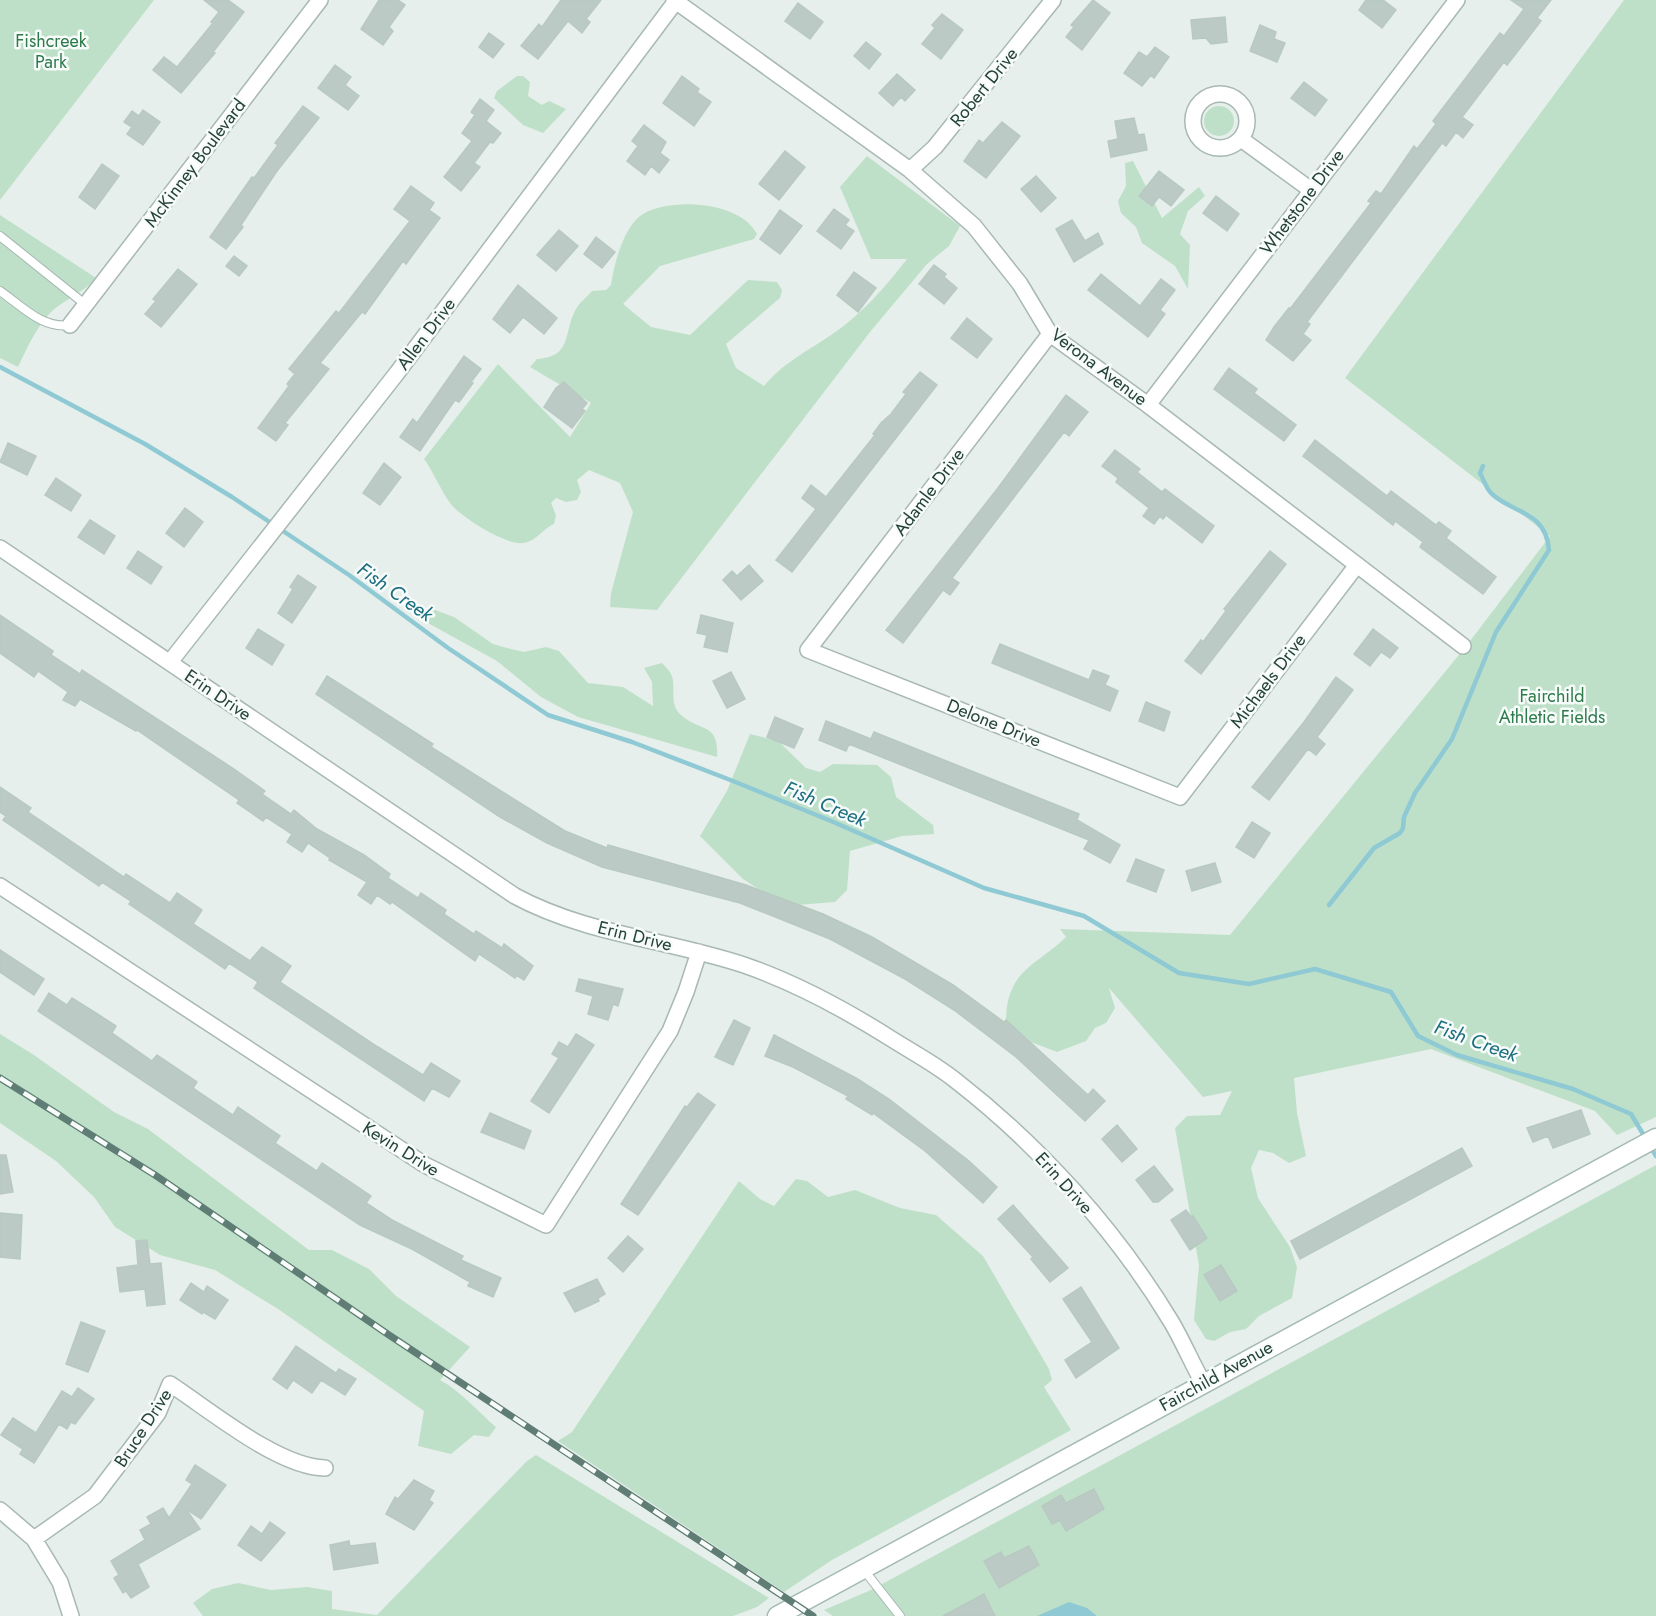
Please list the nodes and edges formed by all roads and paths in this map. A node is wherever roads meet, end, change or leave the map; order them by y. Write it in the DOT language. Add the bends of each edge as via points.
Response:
graph roads {
  1 [pos="320,0"];
  2 [pos="1053,0"];
  3 [pos="1457,0"];
  4 [pos="675,1"];
  5 [pos="1241,139"];
  6 [pos="910,171"];
  7 [pos="1311,190"];
  8 [pos="0,236"];
  9 [pos="0,291"];
  10 [pos="86,305"];
  11 [pos="70,325"];
  12 [pos="1050,334"];
  13 [pos="1148,405"];
  14 [pos="0,548"];
  15 [pos="1357,565"];
  16 [pos="1463,646"];
  17 [pos="808,650"];
  18 [pos="170,662"];
  19 [pos="1180,797"];
  20 [pos="0,886"];
  21 [pos="699,952"];
  22 [pos="1656,1138"];
  23 [pos="1203,1383"];
  24 [pos="325,1468"];
  25 [pos="0,1510"];
  26 [pos="34,1539"];
  27 [pos="863,1569"];
  28 [pos="71,1616"];
  29 [pos="777,1616"];
  30 [pos="900,1616"];
  1 -- 10 [label="street, McKinney Boulevard"];
  2 -- 6 [label="street, Robert Drive" via="935,147"];
  3 -- 7 [label="street, Whetstone Drive"];
  4 -- 6 [label="street, Verona Avenue"];
  4 -- 18 [label="street, Allen Drive" via="397,373"];
  5 -- 7 [label="street"];
  6 -- 12 [label="street, Verona Avenue" via="974,226 1020,284"];
  7 -- 13 [label="street, Whetstone Drive"];
  8 -- 10 [label="lane"];
  9 -- 11 [label="lane" via="45,323 57,327"];
  10 -- 11 [label="street, McKinney Boulevard"];
  12 -- 13 [label="street, Verona Avenue"];
  12 -- 17 [label="street, Adamle Drive"];
  13 -- 15 [label="street, Verona Avenue"];
  14 -- 18 [label="street, Erin Drive"];
  15 -- 16 [label="street, Verona Avenue"];
  15 -- 19 [label="street, Michaels Drive"];
  17 -- 19 [label="street, Delone Drive"];
  18 -- 21 [label="street, Erin Drive" via="481,874 536,907 578,922"];
  20 -- 21 [label="street, Kevin Drive" via="425,1166 546,1225 670,1031"];
  21 -- 23 [label="street, Erin Drive" via="806,990 857,1017 944,1072 989,1109 1061,1175 1124,1255 1172,1323"];
  22 -- 23 [label="main road, Fairchild Avenue"];
  23 -- 27 [label="main road, Fairchild Avenue"];
  24 -- 26 [label="street, Bruce Drive" via="284,1459 170,1384 158,1413 95,1496"];
  25 -- 26 [label="street"];
  26 -- 28 [label="street" via="60,1582"];
  27 -- 29 [label="main road, Fairchild Avenue"];
  27 -- 30 [label="lane"];
}
